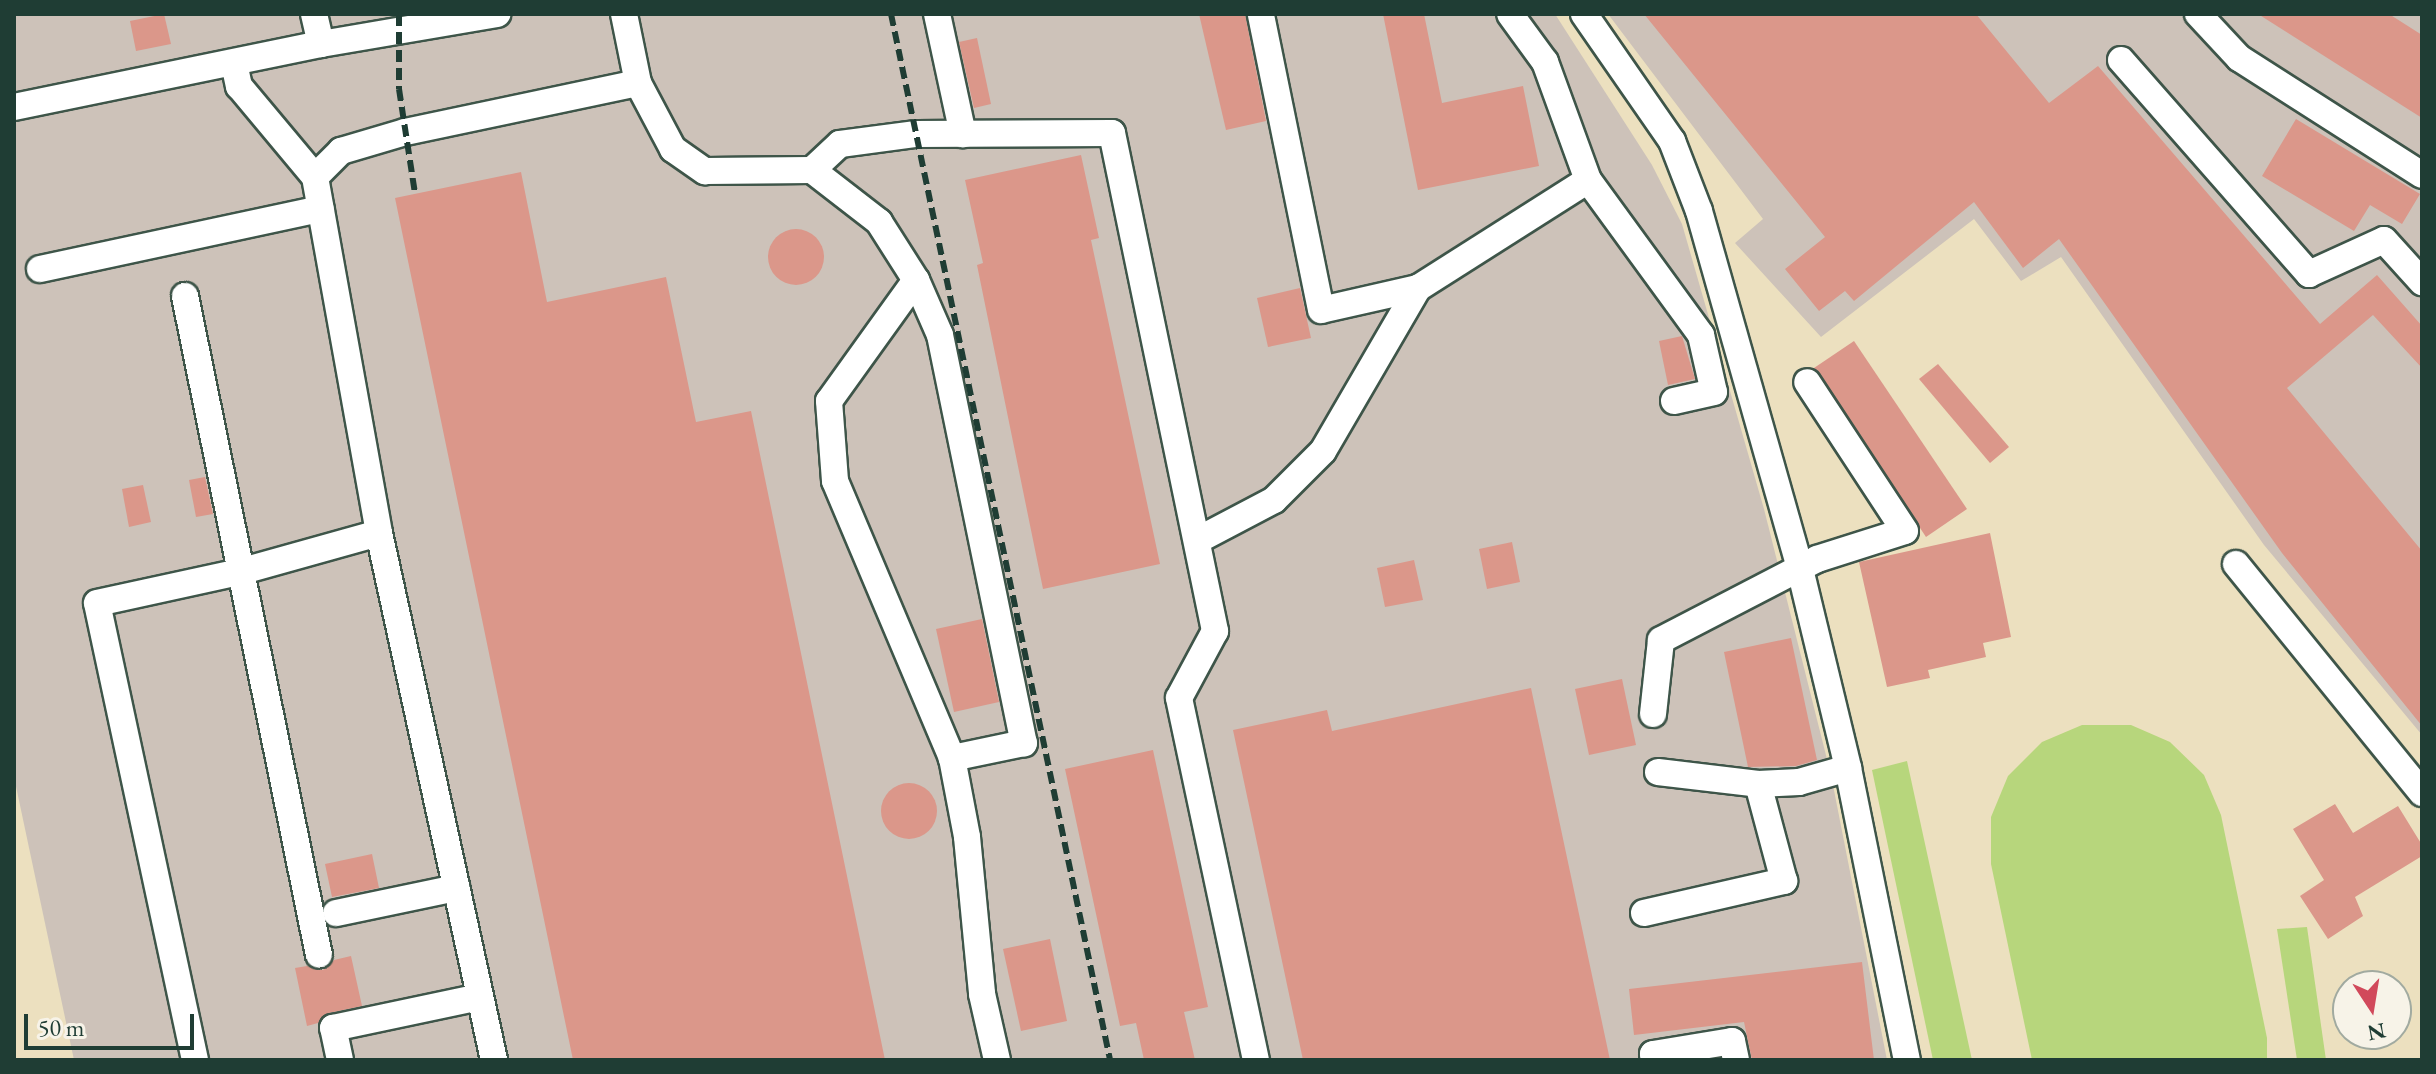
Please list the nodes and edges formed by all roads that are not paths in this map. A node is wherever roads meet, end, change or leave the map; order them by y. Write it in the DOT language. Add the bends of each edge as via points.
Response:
graph roads {
  1 [pos="314,14"];
  2 [pos="497,14"];
  3 [pos="624,14"];
  4 [pos="937,14"];
  5 [pos="1261,14"];
  6 [pos="1510,14"];
  7 [pos="1584,14"];
  8 [pos="2198,14"];
  9 [pos="321,44"];
  10 [pos="2121,60"];
  11 [pos="234,63"];
  12 [pos="638,83"];
  13 [pos="14,107"];
  14 [pos="963,134"];
  15 [pos="812,170"];
  16 [pos="2422,175"];
  17 [pos="315,177"];
  18 [pos="1588,180"];
  19 [pos="321,209"];
  20 [pos="40,269"];
  21 [pos="2420,273"];
  22 [pos="916,280"];
  23 [pos="1418,288"];
  24 [pos="185,296"];
  25 [pos="1807,382"];
  26 [pos="1674,401"];
  27 [pos="379,533"];
  28 [pos="1198,540"];
  29 [pos="2236,564"];
  30 [pos="1800,569"];
  31 [pos="239,572"];
  32 [pos="1653,714"];
  33 [pos="952,758"];
  34 [pos="1848,768"];
  35 [pos="1658,772"];
  36 [pos="1758,784"];
  37 [pos="2422,793"];
  38 [pos="456,888"];
  39 [pos="336,913"];
  40 [pos="1644,913"];
  41 [pos="319,955"];
  42 [pos="480,997"];
  43 [pos="195,1060"];
  44 [pos="340,1060"];
  45 [pos="494,1060"];
  46 [pos="997,1060"];
  47 [pos="1256,1060"];
  48 [pos="1654,1060"];
  49 [pos="1736,1060"];
  50 [pos="1907,1060"];
  1 -- 9 [label="lane"];
  2 -- 9 [label="lane"];
  3 -- 12 [label="lane"];
  4 -- 14 [label="lane"];
  5 -- 23 [label="lane" via="1321,310"];
  6 -- 18 [label="lane" via="1545,62"];
  7 -- 30 [label="lane" via="1672,141 1699,211"];
  8 -- 16 [label="lane" via="2239,58"];
  9 -- 11 [label="lane"];
  10 -- 21 [label="lane" via="2309,274 2384,240"];
  11 -- 13 [label="lane"];
  11 -- 17 [label="lane" via="239,86"];
  12 -- 15 [label="lane" via="673,149 705,171"];
  12 -- 17 [label="lane" via="405,132 341,151"];
  14 -- 15 [label="lane" via="840,144"];
  14 -- 28 [label="lane" via="1112,133"];
  15 -- 22 [label="lane" via="879,222"];
  17 -- 19 [label="lane"];
  18 -- 23 [label="lane"];
  18 -- 26 [label="lane" via="1701,335 1714,392"];
  19 -- 20 [label="lane"];
  19 -- 27 [label="lane"];
  22 -- 33 [label="lane" via="829,401 835,481"];
  22 -- 33 [label="lane" via="940,335 1024,743"];
  23 -- 28 [label="lane" via="1323,451 1274,500"];
  24 -- 31 [label="lane"];
  25 -- 30 [label="lane" via="1905,531"];
  27 -- 31 [label="lane"];
  27 -- 38 [label="lane"];
  28 -- 47 [label="lane" via="1215,631 1179,698"];
  29 -- 37 [label="lane"];
  30 -- 32 [label="lane" via="1661,640"];
  30 -- 34 [label="lane"];
  31 -- 41 [label="lane"];
  31 -- 43 [label="lane" via="97,603"];
  33 -- 46 [label="lane" via="967,837 982,994"];
  34 -- 36 [label="lane" via="1799,782"];
  34 -- 50 [label="lane"];
  35 -- 36 [label="lane"];
  36 -- 40 [label="lane" via="1784,881"];
  38 -- 39 [label="lane"];
  38 -- 42 [label="lane"];
  42 -- 44 [label="lane" via="333,1028"];
  42 -- 45 [label="lane"];
  48 -- 49 [label="lane" via="1653,1054 1732,1041"];
}
